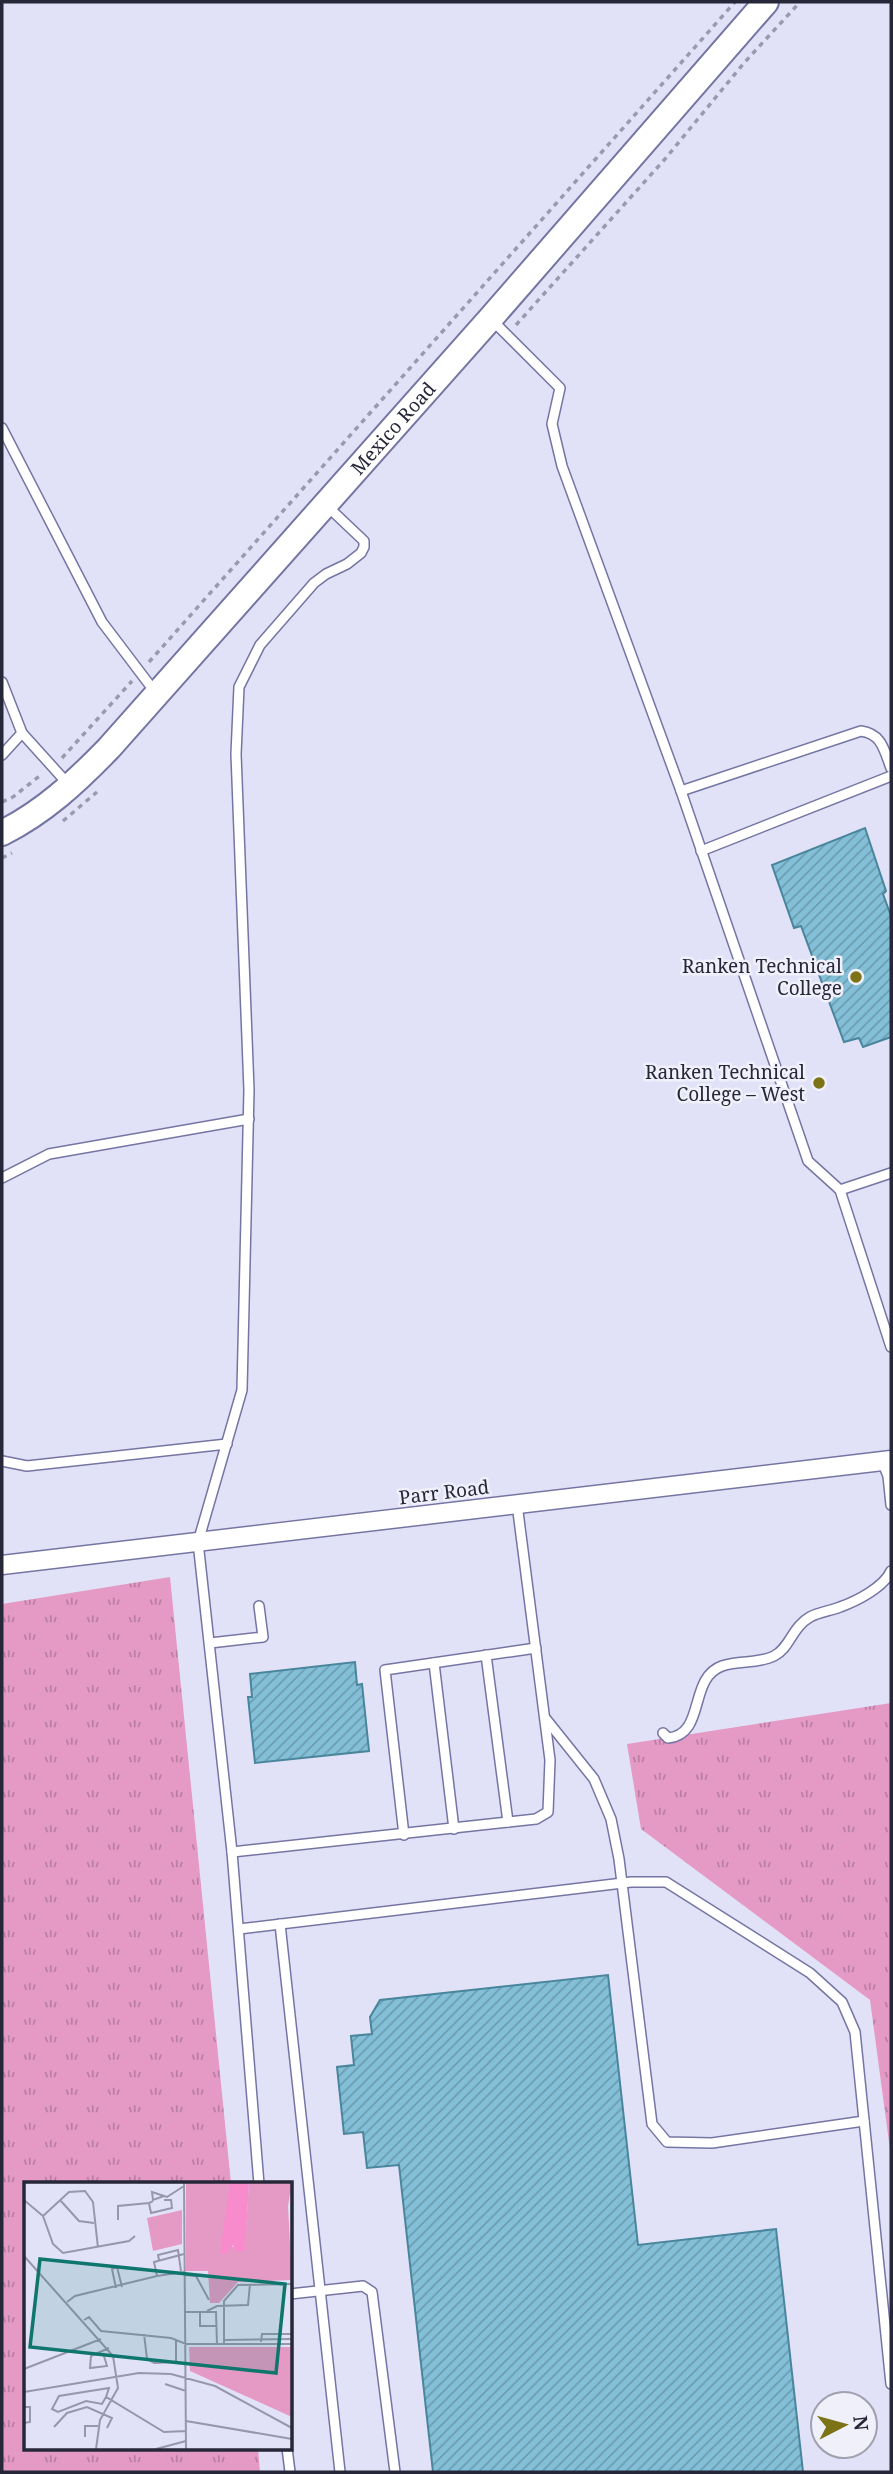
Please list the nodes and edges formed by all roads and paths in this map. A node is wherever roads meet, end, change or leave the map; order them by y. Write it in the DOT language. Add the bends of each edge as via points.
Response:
graph roads {
  1 [pos="735,2"];
  2 [pos="766,2"];
  3 [pos="490,319"];
  4 [pos="2,428"];
  5 [pos="325,505"];
  6 [pos="140,672"];
  7 [pos="2,682"];
  8 [pos="157,695"];
  9 [pos="22,733"];
  10 [pos="2,755"];
  11 [pos="52,767"];
  12 [pos="891,768"];
  13 [pos="891,776"];
  14 [pos="71,788"];
  15 [pos="681,791"];
  16 [pos="2,802"];
  17 [pos="2,833"];
  18 [pos="701,851"];
  19 [pos="249,1119"];
  20 [pos="891,1173"];
  21 [pos="2,1178"];
  22 [pos="841,1190"];
  23 [pos="891,1347"];
  24 [pos="227,1444"];
  25 [pos="887,1460"];
  26 [pos="2,1461"];
  27 [pos="517,1504"];
  28 [pos="891,1505"];
  29 [pos="198,1542"];
  30 [pos="2,1565"];
  31 [pos="891,1571"];
  32 [pos="259,1606"];
  33 [pos="209,1643"];
  34 [pos="536,1648"];
  35 [pos="486,1655"];
  36 [pos="435,1662"];
  37 [pos="545,1718"];
  38 [pos="663,1733"];
  39 [pos="508,1822"];
  40 [pos="454,1829"];
  41 [pos="404,1835"];
  42 [pos="232,1852"];
  43 [pos="622,1884"];
  44 [pos="280,1924"];
  45 [pos="239,1929"];
  46 [pos="864,2121"];
  47 [pos="259,2182"];
  48 [pos="320,2291"];
  49 [pos="292,2294"];
  50 [pos="891,2384"];
  51 [pos="287,2450"];
  52 [pos="290,2472"];
  53 [pos="340,2472"];
  54 [pos="395,2472"];
  1 -- 6 [label="path"];
  2 -- 3 [label="street, Mexico Road"];
  3 -- 5 [label="street, Mexico Road"];
  3 -- 15 [label="lane" via="560,388 552,424 562,466"];
  4 -- 6 [label="lane" via="102,622"];
  5 -- 8 [label="street, Mexico Road"];
  5 -- 19 [label="lane" via="364,541 364,547 347,564 314,583 289,611 260,645 239,687 236,754"];
  6 -- 8 [label="lane"];
  6 -- 11 [label="path"];
  7 -- 9 [label="lane"];
  8 -- 14 [label="street, Mexico Road"];
  9 -- 10 [label="lane"];
  9 -- 11 [label="lane"];
  11 -- 14 [label="lane"];
  11 -- 16 [label="path"];
  12 -- 15 [label="lane" via="880,739 861,730"];
  13 -- 18 [label="lane"];
  14 -- 17 [label="street, Mexico Road"];
  15 -- 18 [label="lane"];
  18 -- 22 [label="lane" via="808,1161"];
  19 -- 21 [label="lane" via="49,1154"];
  19 -- 24 [label="lane" via="242,1390"];
  20 -- 22 [label="lane"];
  22 -- 23 [label="lane"];
  24 -- 26 [label="lane" via="27,1466"];
  24 -- 29 [label="lane"];
  25 -- 27 [label="street, Parr Road"];
  25 -- 28 [label="lane"];
  27 -- 29 [label="street, Parr Road"];
  27 -- 34 [label="lane"];
  29 -- 30 [label="street, Parr Road"];
  29 -- 33 [label="lane"];
  31 -- 38 [label="lane" via="888,1579 853,1602 801,1623 778,1654 713,1671 685,1732 668,1738"];
  32 -- 33 [label="lane" via="263,1637"];
  33 -- 42 [label="lane"];
  34 -- 35 [label="lane"];
  34 -- 37 [label="lane"];
  35 -- 36 [label="lane"];
  35 -- 39 [label="lane"];
  36 -- 40 [label="lane"];
  36 -- 41 [label="lane" via="385,1670"];
  37 -- 39 [label="lane" via="550,1760 548,1812 536,1819"];
  37 -- 43 [label="lane" via="594,1779 611,1819"];
  39 -- 40 [label="lane"];
  40 -- 41 [label="lane"];
  41 -- 42 [label="lane"];
  42 -- 45 [label="lane"];
  43 -- 44 [label="lane"];
  43 -- 46 [label="lane" via="666,1882 810,1973 842,2002 855,2032"];
  43 -- 46 [label="lane" via="652,2124 667,2142 712,2143"];
  44 -- 45 [label="lane"];
  44 -- 48 [label="lane"];
  45 -- 47 [label="lane"];
  46 -- 50 [label="lane"];
  48 -- 49 [label="lane"];
  48 -- 53 [label="lane"];
  48 -- 54 [label="lane" via="363,2286 372,2291"];
  51 -- 52 [label="lane"];
}
